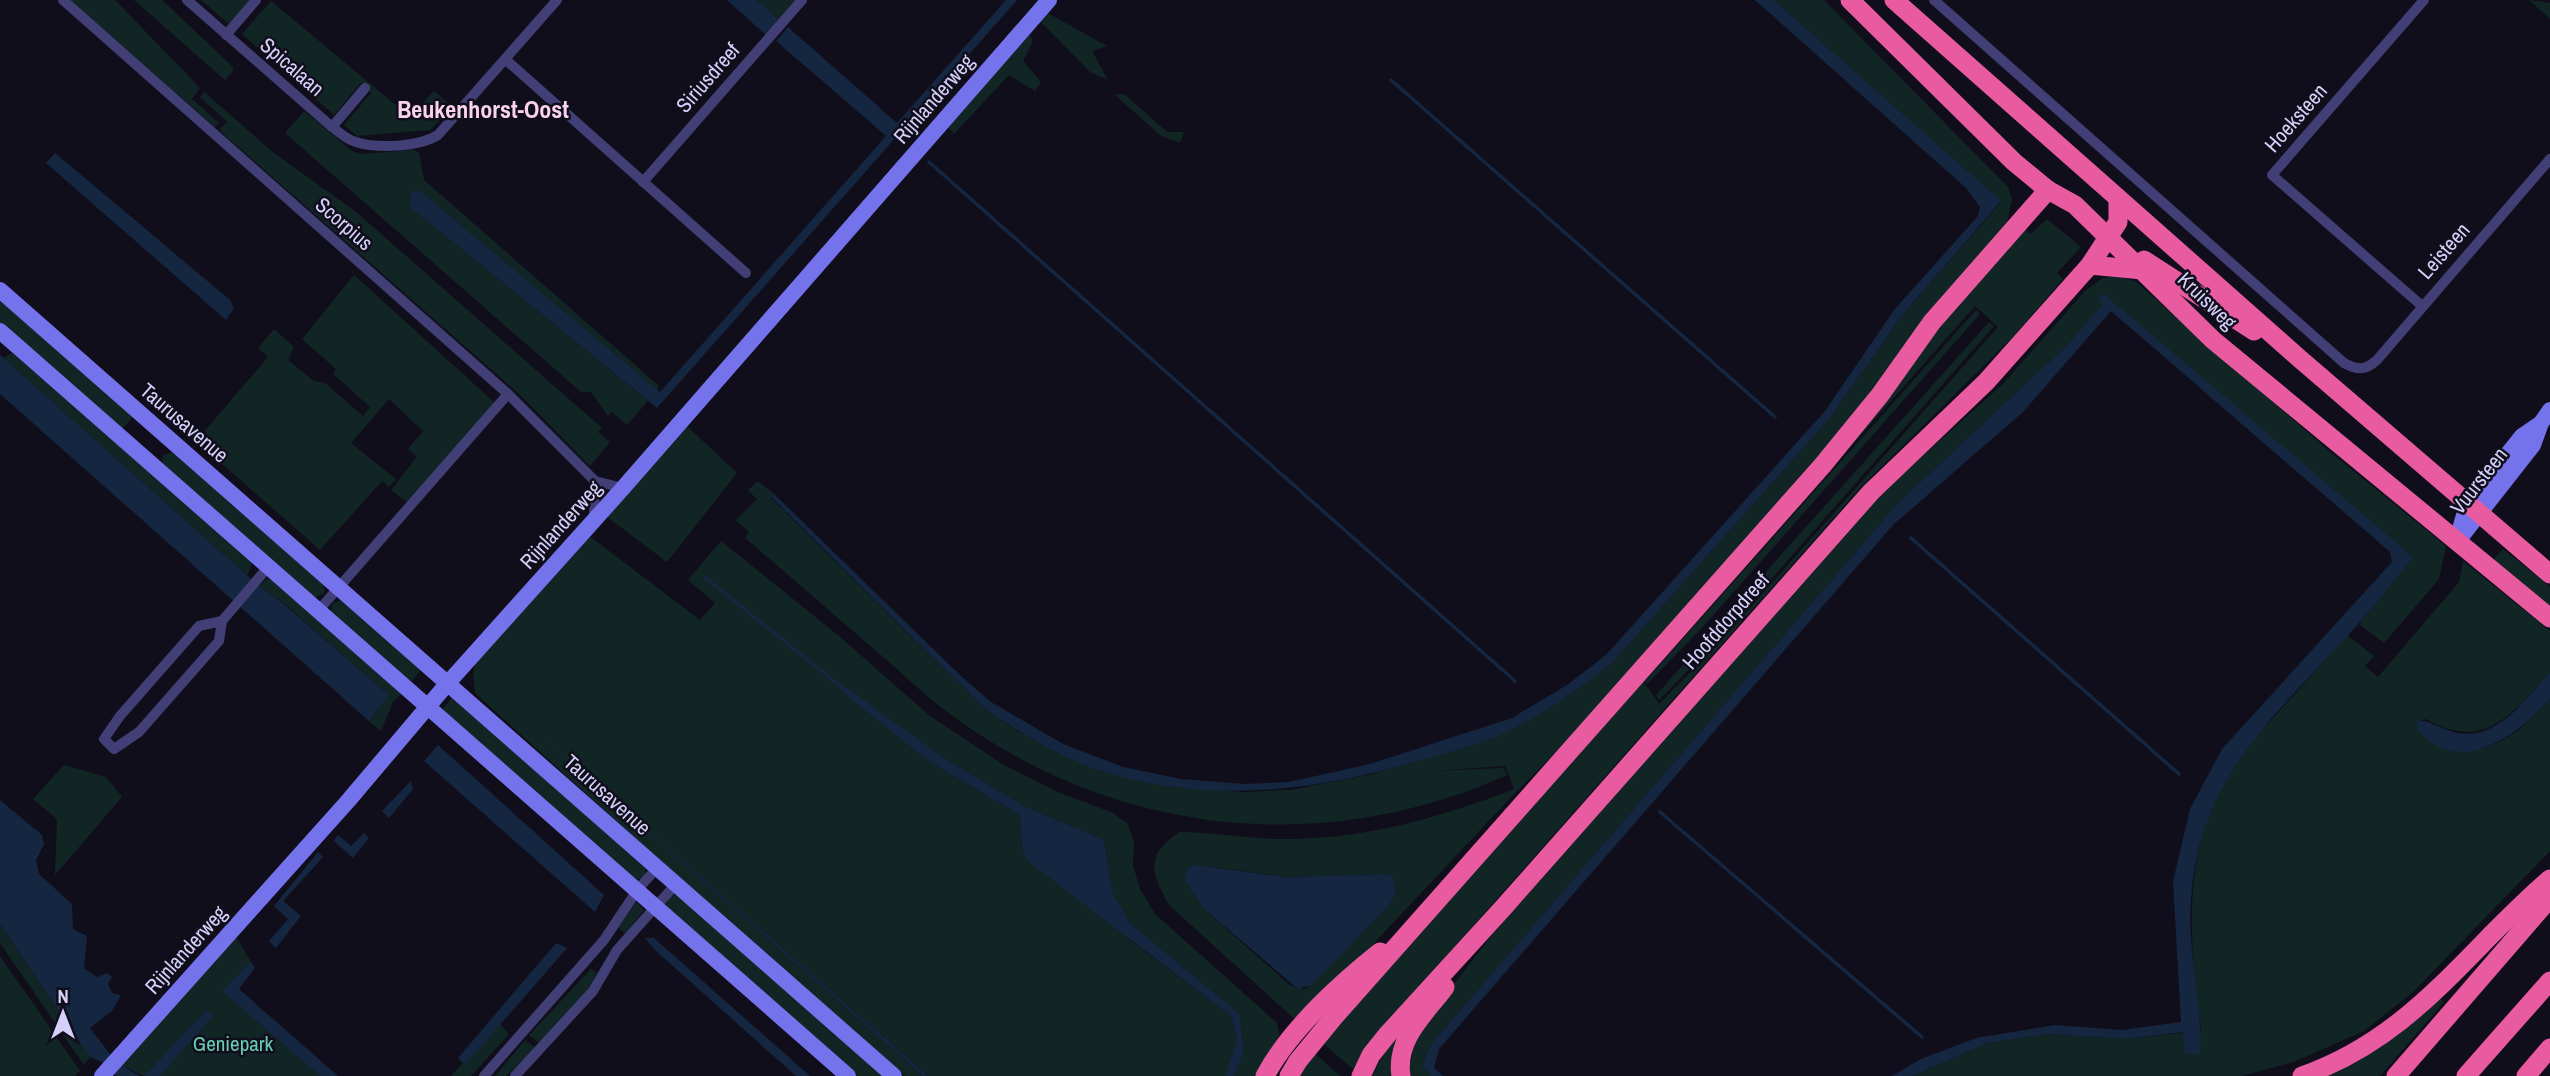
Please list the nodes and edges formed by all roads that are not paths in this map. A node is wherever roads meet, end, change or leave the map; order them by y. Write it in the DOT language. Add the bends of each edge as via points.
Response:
graph roads {
  1 [pos="63,0"];
  2 [pos="187,0"];
  3 [pos="256,0"];
  4 [pos="557,0"];
  5 [pos="802,0"];
  6 [pos="1049,0"];
  7 [pos="1850,0"];
  8 [pos="1894,0"];
  9 [pos="1934,0"];
  10 [pos="2424,0"];
  11 [pos="226,35"];
  12 [pos="505,59"];
  13 [pos="365,88"];
  14 [pos="332,127"];
  15 [pos="2550,159"];
  16 [pos="643,182"];
  17 [pos="2048,190"];
  18 [pos="2118,199"];
  19 [pos="2110,237"];
  20 [pos="2090,265"];
  21 [pos="2143,270"];
  22 [pos="746,273"];
  23 [pos="0,290"];
  24 [pos="2421,305"];
  25 [pos="3,340"];
  26 [pos="2300,359"];
  27 [pos="2367,368"];
  28 [pos="508,394"];
  29 [pos="2545,417"];
  30 [pos="168,437"];
  31 [pos="148,461"];
  32 [pos="595,481"];
  33 [pos="623,488"];
  34 [pos="2473,511"];
  35 [pos="594,518"];
  36 [pos="2456,542"];
  37 [pos="262,573"];
  38 [pos="2550,574"];
  39 [pos="339,588"];
  40 [pos="318,611"];
  41 [pos="2550,618"];
  42 [pos="222,621"];
  43 [pos="447,684"];
  44 [pos="428,707"];
  45 [pos="657,868"];
  46 [pos="2550,879"];
  47 [pos="676,884"];
  48 [pos="638,889"];
  49 [pos="2550,898"];
  50 [pos="656,905"];
  51 [pos="1503,908"];
  52 [pos="1417,924"];
  53 [pos="2550,981"];
  54 [pos="2550,1048"];
  55 [pos="109,1068"];
  56 [pos="484,1076"];
  57 [pos="515,1076"];
  58 [pos="848,1076"];
  59 [pos="894,1076"];
  60 [pos="1265,1076"];
  61 [pos="1290,1076"];
  62 [pos="1361,1076"];
  63 [pos="1401,1076"];
  64 [pos="2302,1076"];
  65 [pos="2396,1076"];
  66 [pos="2466,1076"];
  67 [pos="2526,1076"];
  1 -- 28 [label="street, Scorpius"];
  2 -- 11 [label="street, Spicalaan"];
  3 -- 11 [label="street"];
  4 -- 12 [label="street, Spicalaan"];
  5 -- 16 [label="street, Siriusdreef"];
  6 -- 33 [label="main road, Rijnlanderweg"];
  7 -- 17 [label="highway, Kruisweg"];
  8 -- 18 [label="highway, Kruisweg"];
  9 -- 27 [label="street, Kruisweg" via="2344,363"];
  10 -- 24 [label="street, Hoeksteen" via="2272,175"];
  11 -- 14 [label="street, Spicalaan"];
  12 -- 14 [label="street, Spicalaan" via="427,142 370,145 353,142"];
  12 -- 16 [label="street"];
  13 -- 14 [label="street, Spicalaan"];
  15 -- 24 [label="street, Leisteen"];
  16 -- 22 [label="street"];
  17 -- 19 [label="highway, Kruisweg" via="2075,205"];
  17 -- 52 [label="highway, Hoofddorpdreef" via="1932,322 1822,466"];
  18 -- 19 [label="highway, Hoofddorpdreef" via="2120,214"];
  18 -- 26 [label="highway, Kruisweg"];
  19 -- 20 [label="highway, Hoofddorpdreef"];
  19 -- 21 [label="highway, Kruisweg"];
  19 -- 26 [label="highway"];
  20 -- 21 [label="highway"];
  20 -- 51 [label="highway, Hoofddorpdreef" via="1986,382 1871,492"];
  21 -- 36 [label="highway, Kruisweg" via="2213,340"];
  23 -- 30 [label="main road, Taurusavenue"];
  24 -- 27 [label="street, Leisteen"];
  25 -- 31 [label="main road"];
  26 -- 34 [label="highway, Kruisweg"];
  28 -- 32 [label="street, Scorpius"];
  28 -- 39 [label="street"];
  29 -- 34 [label="main road, Vuursteen" via="2533,445"];
  30 -- 31 [label="main road"];
  30 -- 39 [label="main road, Taurusavenue"];
  31 -- 37 [label="main road"];
  32 -- 33 [label="street"];
  32 -- 35 [label="street"];
  33 -- 35 [label="main road, Rijnlanderweg"];
  34 -- 36 [label="main road, Vuursteen"];
  34 -- 38 [label="highway, Kruisweg"];
  35 -- 43 [label="main road, Rijnlanderweg"];
  36 -- 41 [label="highway, Kruisweg"];
  37 -- 40 [label="main road"];
  37 -- 42 [label="street"];
  39 -- 40 [label="street"];
  39 -- 43 [label="main road, Taurusavenue"];
  40 -- 44 [label="main road"];
  42 -- 42 [label="street" via="199,626 120,716 104,738 114,749 139,732 219,641"];
  43 -- 44 [label="main road, Rijnlanderweg"];
  43 -- 45 [label="main road, Taurusavenue"];
  44 -- 48 [label="main road"];
  44 -- 55 [label="main road, Rijnlanderweg"];
  45 -- 47 [label="main road, Taurusavenue"];
  45 -- 48 [label="street"];
  46 -- 64 [label="highway" via="2437,992 2392,1030 2349,1056"];
  47 -- 50 [label="street"];
  47 -- 59 [label="main road, Taurusavenue"];
  48 -- 50 [label="main road"];
  48 -- 56 [label="street" via="604,940"];
  49 -- 65 [label="highway"];
  50 -- 57 [label="street" via="617,950 593,991"];
  50 -- 58 [label="main road"];
  51 -- 62 [label="highway, Hoofddorpdreef" via="1387,1035"];
  51 -- 63 [label="highway" via="1405,1039"];
  52 -- 60 [label="highway" via="1347,978 1276,1057"];
  52 -- 61 [label="highway, Hoofddorpdreef" via="1312,1043"];
  53 -- 66 [label="highway"];
  54 -- 67 [label="highway"];
}
